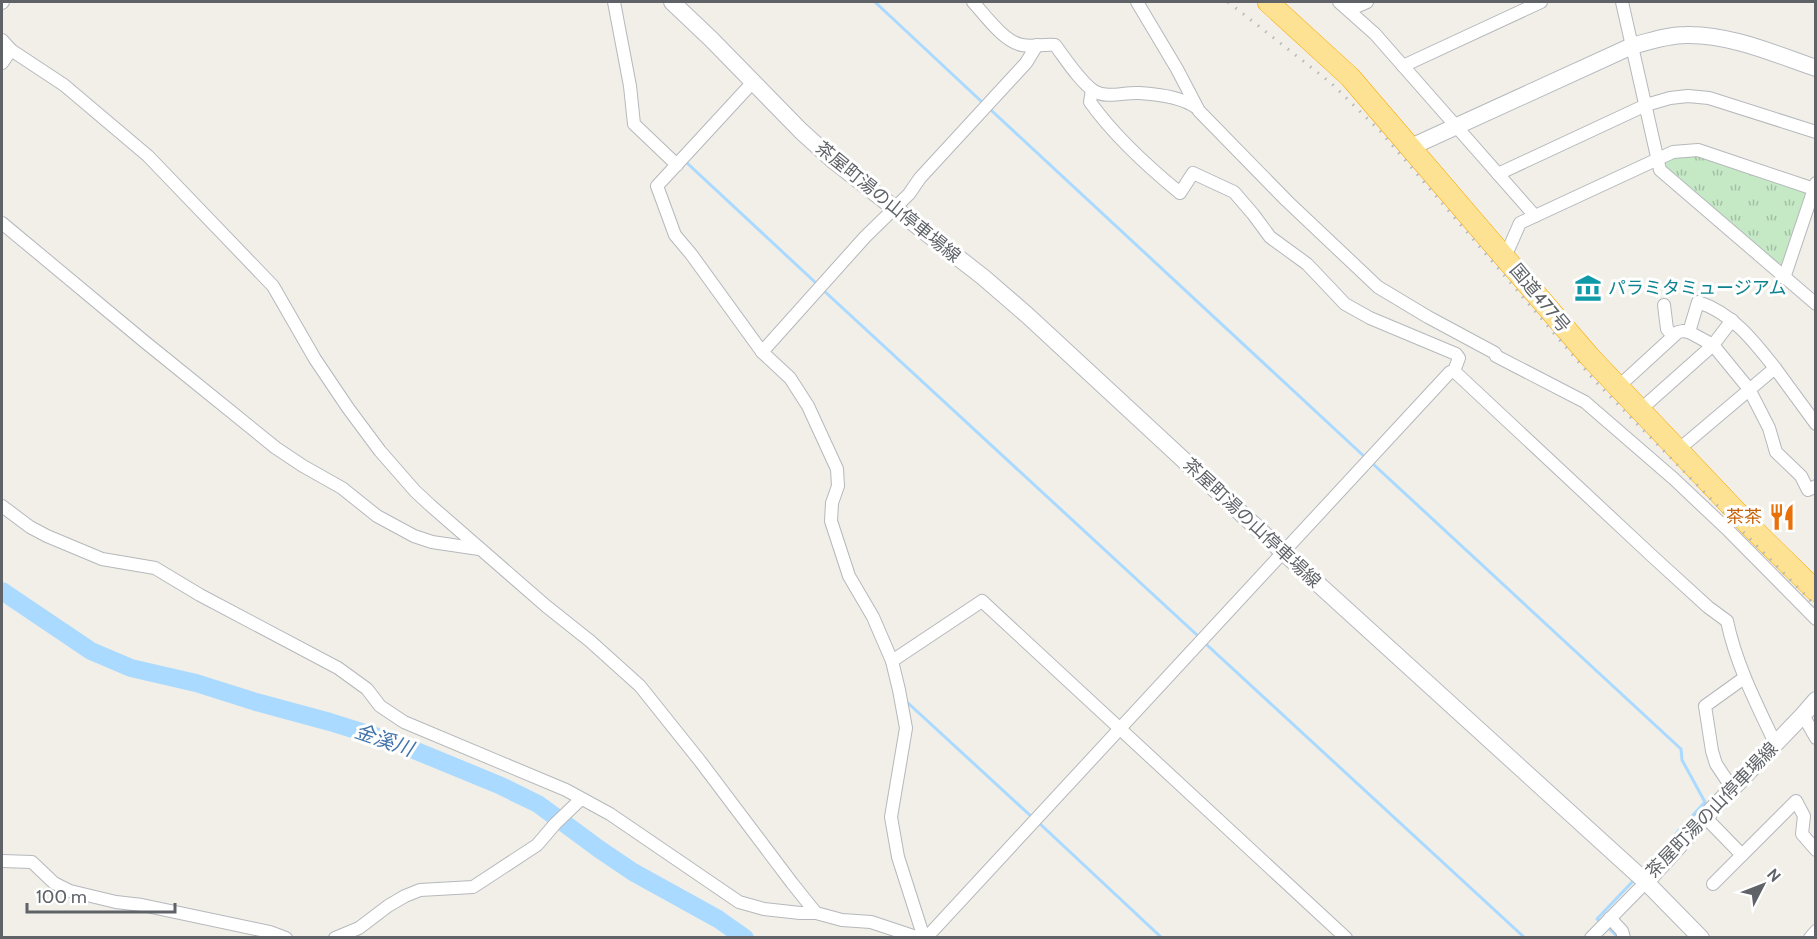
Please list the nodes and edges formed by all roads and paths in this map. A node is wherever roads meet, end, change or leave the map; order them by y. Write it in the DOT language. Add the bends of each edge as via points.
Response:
graph roads {
  1 [pos="614,2"];
  2 [pos="672,2"];
  3 [pos="973,2"];
  4 [pos="1137,2"];
  5 [pos="1268,2"];
  6 [pos="1367,2"];
  7 [pos="1541,2"];
  8 [pos="1622,2"];
  9 [pos="1344,6"];
  10 [pos="2,40"];
  11 [pos="1037,45"];
  12 [pos="1632,46"];
  13 [pos="10,50"];
  14 [pos="2,63"];
  15 [pos="1403,66"];
  16 [pos="1815,68"];
  17 [pos="753,82"];
  18 [pos="1092,90"];
  19 [pos="1646,105"];
  20 [pos="1197,108"];
  21 [pos="1456,126"];
  22 [pos="1815,132"];
  23 [pos="1411,147"];
  24 [pos="1659,158"];
  25 [pos="677,165"];
  26 [pos="1498,174"];
  27 [pos="1814,186"];
  28 [pos="894,209"];
  29 [pos="1535,216"];
  30 [pos="2,223"];
  31 [pos="1505,257"];
  32 [pos="1784,278"];
  33 [pos="1815,304"];
  34 [pos="1664,305"];
  35 [pos="1732,320"];
  36 [pos="1689,332"];
  37 [pos="1673,336"];
  38 [pos="1713,345"];
  39 [pos="762,352"];
  40 [pos="1775,368"];
  41 [pos="1454,371"];
  42 [pos="1618,387"];
  43 [pos="1749,388"];
  44 [pos="1640,410"];
  45 [pos="1815,424"];
  46 [pos="1678,450"];
  47 [pos="1815,486"];
  48 [pos="2,506"];
  49 [pos="480,549"];
  50 [pos="1283,552"];
  51 [pos="1815,591"];
  52 [pos="1815,619"];
  53 [pos="892,661"];
  54 [pos="1744,678"];
  55 [pos="1815,700"];
  56 [pos="1803,715"];
  57 [pos="1120,728"];
  58 [pos="1815,738"];
  59 [pos="1775,743"];
  60 [pos="1732,788"];
  61 [pos="579,801"];
  62 [pos="1705,817"];
  63 [pos="1815,850"];
  64 [pos="1742,855"];
  65 [pos="2,861"];
  66 [pos="1641,877"];
  67 [pos="1713,884"];
  68 [pos="816,913"];
  69 [pos="1609,919"];
  70 [pos="1815,931"];
  71 [pos="1595,933"];
  72 [pos="286,938"];
  73 [pos="335,938"];
  74 [pos="919,938"];
  75 [pos="925,938"];
  76 [pos="1346,938"];
  77 [pos="1624,938"];
  78 [pos="1701,938"];
  79 [pos="1810,938"];
  1 -- 25 [label="street" via="634,124"];
  2 -- 17 [label="main road, 茶屋町湯の山停車場線"];
  3 -- 11 [label="street" via="1008,39 1017,44"];
  4 -- 20 [label="street"];
  5 -- 23 [label="highway, 国道477号" via="1350,77"];
  6 -- 9 [label="street"];
  7 -- 15 [label="street"];
  8 -- 12 [label="street"];
  9 -- 15 [label="street"];
  10 -- 13 [label="street"];
  11 -- 18 [label="street" via="1055,45"];
  11 -- 28 [label="street" via="1026,63"];
  12 -- 16 [label="main road" via="1672,36 1701,36 1736,42"];
  12 -- 19 [label="street"];
  12 -- 21 [label="main road"];
  13 -- 14 [label="street"];
  13 -- 49 [label="street" via="64,85 148,156 273,286 315,359 380,451 415,491"];
  15 -- 21 [label="street"];
  17 -- 25 [label="street"];
  17 -- 28 [label="main road, 茶屋町湯の山停車場線" via="834,161"];
  18 -- 20 [label="street" via="1107,95 1167,96"];
  18 -- 41 [label="street" via="1090,102 1110,128 1180,193 1193,173 1234,192 1270,237 1300,257 1345,304 1456,354 1459,358"];
  19 -- 22 [label="street" via="1688,96 1709,98"];
  19 -- 24 [label="street"];
  19 -- 26 [label="street"];
  20 -- 52 [label="street" via="1378,287 1496,356 1585,402 1674,479"];
  21 -- 23 [label="main road"];
  21 -- 26 [label="street"];
  23 -- 31 [label="highway, 国道477号"];
  24 -- 27 [label="street" via="1673,152 1698,150"];
  24 -- 29 [label="street"];
  24 -- 32 [label="street" via="1660,170"];
  25 -- 39 [label="street" via="657,186 675,236"];
  26 -- 29 [label="street"];
  27 -- 32 [label="street"];
  28 -- 39 [label="street"];
  28 -- 50 [label="main road, 茶屋町湯の山停車場線" via="1027,315"];
  29 -- 31 [label="street" via="1520,223"];
  30 -- 49 [label="street" via="276,448 342,488 377,516 414,536"];
  31 -- 42 [label="highway, 国道477号"];
  32 -- 33 [label="street"];
  34 -- 37 [label="street" via="1667,329"];
  35 -- 36 [label="street" via="1698,302"];
  35 -- 38 [label="street"];
  35 -- 40 [label="street"];
  36 -- 37 [label="street"];
  36 -- 38 [label="street"];
  37 -- 42 [label="street"];
  38 -- 43 [label="street"];
  38 -- 44 [label="street"];
  39 -- 53 [label="street" via="790,378 808,406 837,469 831,521 849,576"];
  40 -- 43 [label="street"];
  40 -- 45 [label="street"];
  41 -- 50 [label="street"];
  41 -- 54 [label="street" via="1727,621"];
  42 -- 44 [label="highway, 国道477号"];
  43 -- 46 [label="street"];
  43 -- 47 [label="street" via="1776,452 1801,476 1808,490"];
  44 -- 46 [label="highway, 国道477号"];
  46 -- 51 [label="highway, 国道477号"];
  48 -- 61 [label="street" via="30,527 80,550 102,559 163,572 338,668 404,722 566,790"];
  49 -- 68 [label="street" via="640,686"];
  50 -- 57 [label="street"];
  50 -- 66 [label="main road, 茶屋町湯の山停車場線"];
  53 -- 57 [label="street" via="982,601"];
  53 -- 75 [label="street" via="906,728 891,817 898,856"];
  54 -- 59 [label="street"];
  54 -- 60 [label="street" via="1705,706 1716,764"];
  55 -- 56 [label="main road, 茶屋町湯の山停車場線"];
  56 -- 58 [label="street"];
  56 -- 59 [label="main road, 茶屋町湯の山停車場線"];
  57 -- 75 [label="street"];
  57 -- 76 [label="street"];
  59 -- 60 [label="main road, 茶屋町湯の山停車場線"];
  60 -- 62 [label="main road, 茶屋町湯の山停車場線"];
  61 -- 68 [label="street" via="610,814 740,902 764,909"];
  61 -- 73 [label="street" via="537,845 473,887 420,890 388,906 359,928"];
  62 -- 64 [label="street"];
  62 -- 66 [label="main road, 茶屋町湯の山停車場線"];
  63 -- 64 [label="street" via="1802,834 1804,816 1796,801"];
  64 -- 67 [label="street"];
  65 -- 72 [label="street" via="32,862 54,883 70,891"];
  66 -- 69 [label="street"];
  66 -- 78 [label="main road"];
  68 -- 74 [label="street" via="872,922"];
  69 -- 71 [label="street"];
  69 -- 77 [label="street"];
  70 -- 79 [label="street"];
}
